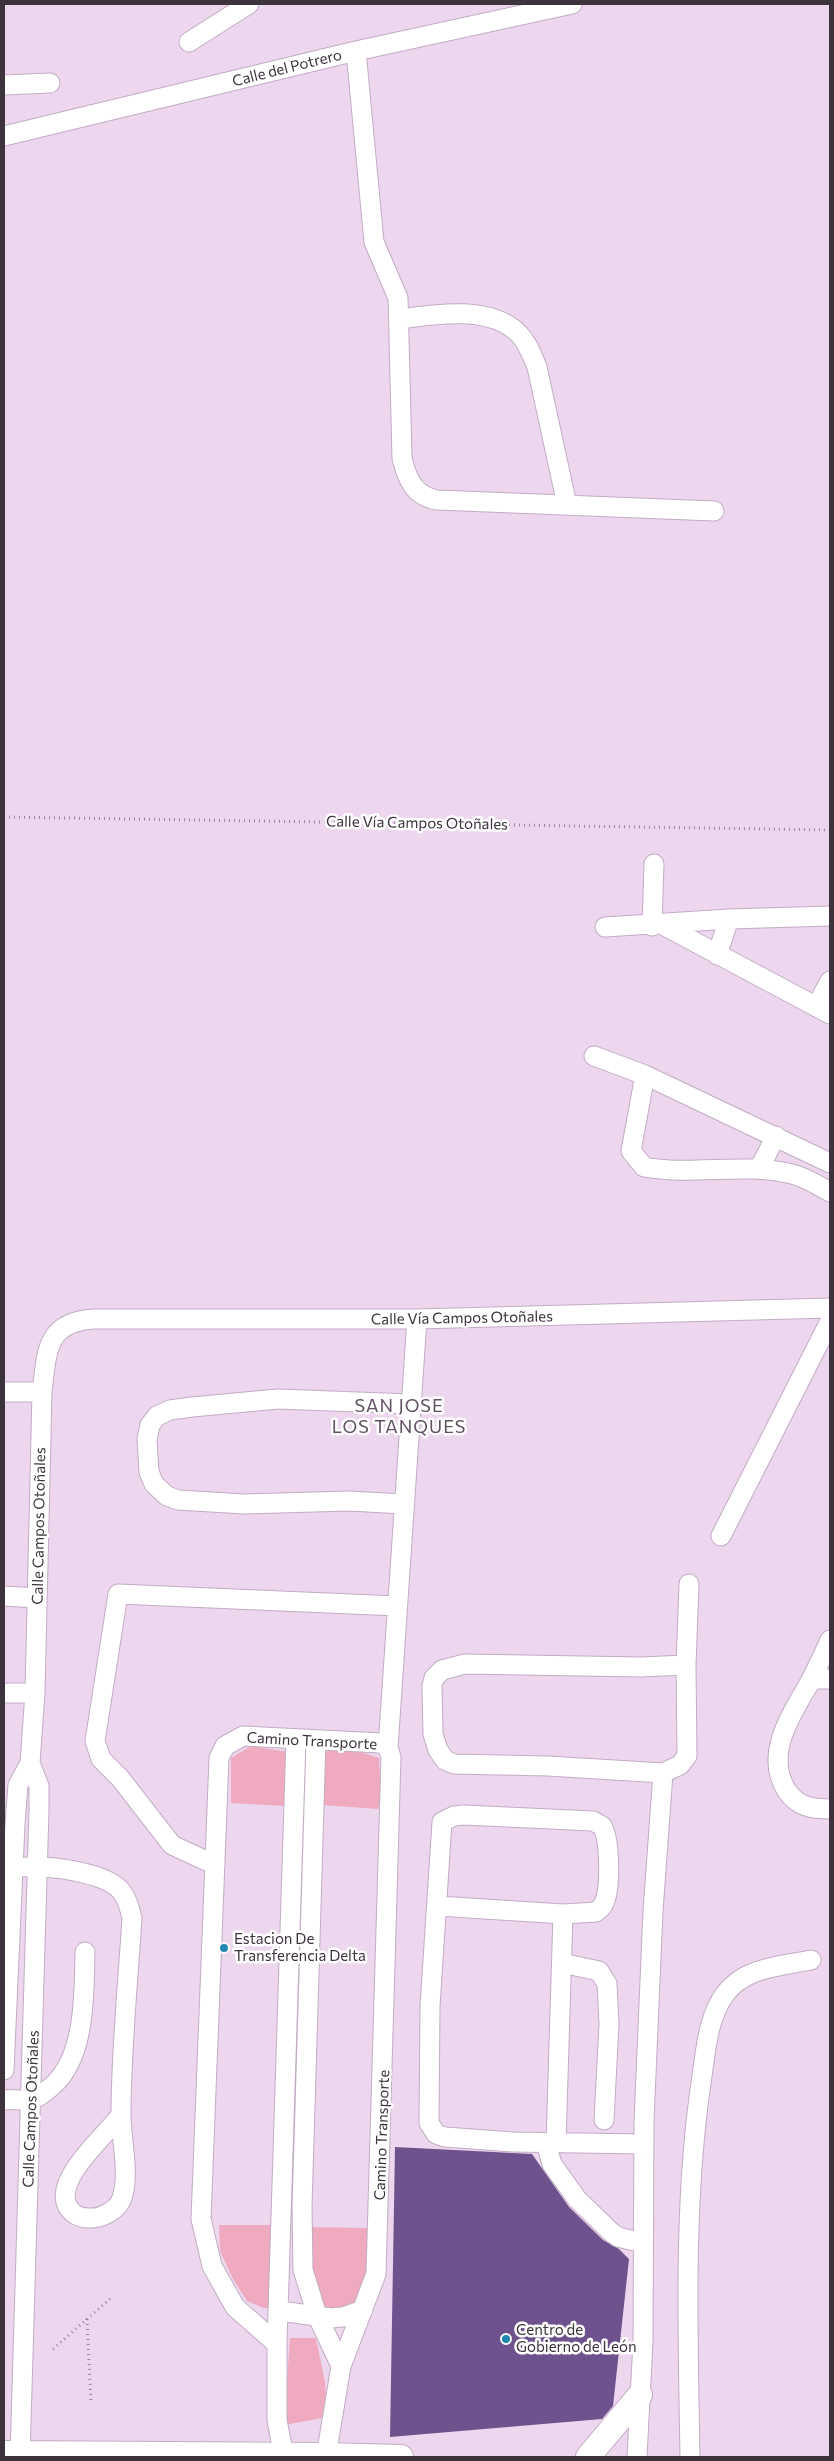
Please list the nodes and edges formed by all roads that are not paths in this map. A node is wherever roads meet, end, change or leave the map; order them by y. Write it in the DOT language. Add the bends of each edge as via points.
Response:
graph roads {
  1 [pos="249,4"];
  2 [pos="572,4"];
  3 [pos="189,42"];
  4 [pos="356,51"];
  5 [pos="50,83"];
  6 [pos="4,86"];
  7 [pos="4,136"];
  8 [pos="400,319"];
  9 [pos="567,505"];
  10 [pos="714,511"];
  11 [pos="654,864"];
  12 [pos="830,916"];
  13 [pos="729,919"];
  14 [pos="657,925"];
  15 [pos="605,927"];
  16 [pos="717,955"];
  17 [pos="830,981"];
  18 [pos="823,1011"];
  19 [pos="594,1056"];
  20 [pos="645,1075"];
  21 [pos="776,1136"];
  22 [pos="830,1163"];
  23 [pos="759,1169"];
  24 [pos="830,1192"];
  25 [pos="830,1308"];
  26 [pos="94,1319"];
  27 [pos="417,1319"];
  28 [pos="830,1321"];
  29 [pos="4,1392"];
  30 [pos="42,1392"];
  31 [pos="410,1404"];
  32 [pos="404,1504"];
  33 [pos="721,1536"];
  34 [pos="690,1584"];
  35 [pos="4,1596"];
  36 [pos="37,1598"];
  37 [pos="397,1606"];
  38 [pos="830,1640"];
  39 [pos="686,1665"];
  40 [pos="821,1679"];
  41 [pos="4,1693"];
  42 [pos="35,1693"];
  43 [pos="296,1739"];
  44 [pos="316,1740"];
  45 [pos="388,1748"];
  46 [pos="30,1763"];
  47 [pos="663,1773"];
  48 [pos="830,1809"];
  49 [pos="38,1866"];
  50 [pos="215,1866"];
  51 [pos="12,1867"];
  52 [pos="438,1906"];
  53 [pos="563,1914"];
  54 [pos="85,1952"];
  55 [pos="811,1960"];
  56 [pos="562,1963"];
  57 [pos="4,2070"];
  58 [pos="32,2099"];
  59 [pos="4,2100"];
  60 [pos="121,2115"];
  61 [pos="604,2120"];
  62 [pos="551,2143"];
  63 [pos="644,2144"];
  64 [pos="644,2243"];
  65 [pos="363,2310"];
  66 [pos="280,2311"];
  67 [pos="317,2315"];
  68 [pos="278,2344"];
  69 [pos="341,2366"];
  70 [pos="640,2395"];
  71 [pos="14,2455"];
  72 [pos="283,2456"];
  73 [pos="326,2456"];
  74 [pos="401,2457"];
  75 [pos="588,2457"];
  76 [pos="637,2457"];
  77 [pos="690,2457"];
  1 -- 3 [label="street"];
  2 -- 4 [label="street, Calle del Potrero"];
  4 -- 7 [label="street, Calle del Potrero"];
  4 -- 8 [label="street" via="374,242 398,298"];
  5 -- 6 [label="street"];
  8 -- 9 [label="street" via="456,313 502,321 519,333 530,349 543,387"];
  8 -- 9 [label="street" via="402,458 416,492 437,500"];
  9 -- 10 [label="street"];
  11 -- 14 [label="street"];
  12 -- 13 [label="street"];
  13 -- 14 [label="street"];
  13 -- 16 [label="street"];
  14 -- 15 [label="street"];
  14 -- 16 [label="street"];
  16 -- 18 [label="street"];
  17 -- 18 [label="street"];
  19 -- 20 [label="street"];
  20 -- 21 [label="street"];
  20 -- 23 [label="street" via="631,1151 644,1167 692,1172"];
  21 -- 22 [label="street"];
  21 -- 23 [label="street"];
  23 -- 24 [label="street" via="793,1174"];
  25 -- 27 [label="street, Calle Vía Campos Otoñales"];
  26 -- 27 [label="street, Calle Vía Campos Otoñales"];
  26 -- 30 [label="street, Calle Campos Otoñales" via="70,1322 52,1340 46,1357"];
  27 -- 31 [label="street"];
  28 -- 33 [label="street"];
  29 -- 30 [label="street"];
  30 -- 36 [label="street, Calle Campos Otoñales"];
  31 -- 32 [label="street"];
  31 -- 32 [label="street" via="278,1399 192,1407 170,1410 157,1416 150,1424 147,1439 148,1464 154,1484 167,1496 178,1500 244,1504 349,1501"];
  32 -- 37 [label="street"];
  34 -- 39 [label="street"];
  35 -- 36 [label="street"];
  36 -- 42 [label="street, Calle Campos Otoñales"];
  37 -- 45 [label="street"];
  37 -- 50 [label="street" via="118,1594 95,1742 101,1759 120,1778 172,1845"];
  38 -- 40 [label="street"];
  39 -- 47 [label="street" via="687,1756 680,1765"];
  39 -- 47 [label="street" via="465,1664 442,1670 434,1678 432,1686 435,1742 440,1755 454,1764"];
  40 -- 48 [label="street" via="787,1723 780,1744 778,1770 782,1783 796,1801 814,1809"];
  41 -- 42 [label="street"];
  42 -- 46 [label="street, Calle Campos Otoñales"];
  43 -- 44 [label="street, Camino Transporte"];
  43 -- 50 [label="street, Camino Transporte" via="243,1736 226,1746 219,1758"];
  43 -- 66 [label="street"];
  44 -- 45 [label="street, Camino Transporte" via="381,1743"];
  44 -- 67 [label="street" via="302,2207 303,2270"];
  45 -- 65 [label="street, Camino Transporte" via="392,1775 379,2225 376,2274"];
  46 -- 49 [label="street, Calle Campos Otoñales" via="39,1786"];
  46 -- 51 [label="street, Calle Campos Otoñales" via="18,1785"];
  47 -- 63 [label="street"];
  49 -- 51 [label="street"];
  49 -- 58 [label="street, Calle Campos Otoñales"];
  49 -- 60 [label="street" via="98,1877 122,1892 128,1904 132,1918"];
  50 -- 68 [label="street, Camino Transporte" via="201,2219 212,2266 235,2307"];
  51 -- 57 [label="street, Calle Campos Otoñales"];
  52 -- 53 [label="street"];
  52 -- 53 [label="street" via="440,1827 446,1820 464,1816 593,1821 602,1826 609,1844 604,1903 596,1912"];
  52 -- 62 [label="street" via="430,2006 427,2102 431,2129 445,2137"];
  53 -- 56 [label="street"];
  54 -- 58 [label="street" via="84,1991 72,2060 58,2081"];
  55 -- 77 [label="street" via="761,1969 740,1978 725,1994 712,2020 695,2123 687,2311"];
  56 -- 61 [label="street" via="599,1971 607,1984 609,2024"];
  56 -- 62 [label="street"];
  58 -- 59 [label="street"];
  58 -- 71 [label="street, Calle Campos Otoñales"];
  60 -- 60 [label="street" via="72,2173 65,2187 67,2206 70,2212 80,2217 96,2218 109,2212 116,2208 123,2196"];
  62 -- 63 [label="street"];
  62 -- 64 [label="street" via="552,2164 577,2199 618,2237"];
  63 -- 64 [label="street"];
  64 -- 70 [label="street"];
  65 -- 67 [label="street" via="343,2317"];
  65 -- 69 [label="street, Camino Transporte"];
  66 -- 67 [label="street"];
  66 -- 68 [label="street"];
  67 -- 69 [label="street"];
  68 -- 72 [label="street" via="277,2420"];
  69 -- 73 [label="street, Camino Transporte"];
  70 -- 75 [label="main road"];
  70 -- 76 [label="street"];
  71 -- 72 [label="main road"];
  72 -- 73 [label="main road"];
  73 -- 74 [label="main road"];
}
